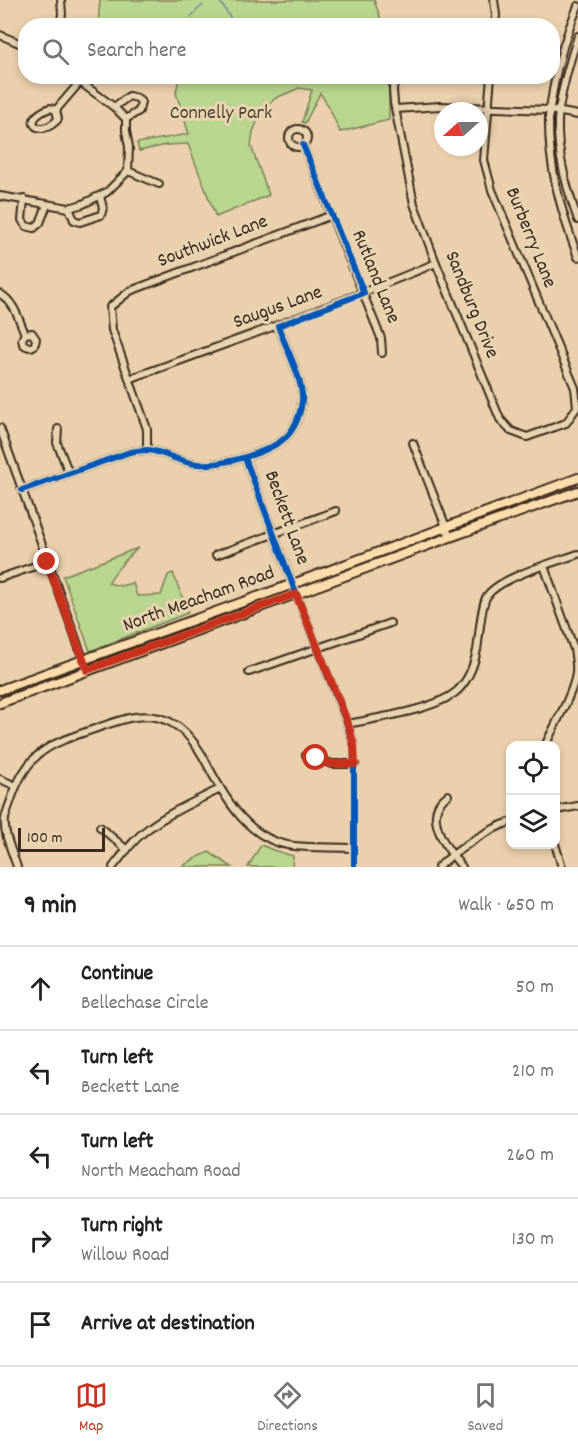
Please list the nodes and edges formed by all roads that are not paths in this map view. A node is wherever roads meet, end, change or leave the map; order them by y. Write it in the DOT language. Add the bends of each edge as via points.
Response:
graph roads {
  1 [pos="61,0"];
  2 [pos="494,0"];
  3 [pos="578,6"];
  4 [pos="61,18"];
  5 [pos="496,18"];
  6 [pos="0,34"];
  7 [pos="578,36"];
  8 [pos="18,42"];
  9 [pos="560,58"];
  10 [pos="78,84"];
  11 [pos="80,84"];
  12 [pos="394,84"];
  13 [pos="490,84"];
  14 [pos="555,84"];
  15 [pos="114,107"];
  16 [pos="489,108"];
  17 [pos="396,109"];
  18 [pos="56,110"];
  19 [pos="550,110"];
  20 [pos="559,110"];
  21 [pos="578,115"];
  22 [pos="126,119"];
  23 [pos="303,145"];
  24 [pos="128,171"];
  25 [pos="159,184"];
  26 [pos="0,196"];
  27 [pos="100,196"];
  28 [pos="24,200"];
  29 [pos="47,204"];
  30 [pos="69,208"];
  31 [pos="332,215"];
  32 [pos="578,220"];
  33 [pos="578,256"];
  34 [pos="436,263"];
  35 [pos="364,293"];
  36 [pos="0,294"];
  37 [pos="278,326"];
  38 [pos="25,334"];
  39 [pos="382,353"];
  40 [pos="129,379"];
  41 [pos="577,407"];
  42 [pos="0,428"];
  43 [pos="58,429"];
  44 [pos="413,443"];
  45 [pos="147,450"];
  46 [pos="245,458"];
  47 [pos="69,473"];
  48 [pos="578,478"];
  49 [pos="22,489"];
  50 [pos="578,491"];
  51 [pos="336,511"];
  52 [pos="447,527"];
  53 [pos="275,534"];
  54 [pos="450,537"];
  55 [pos="578,554"];
  56 [pos="216,555"];
  57 [pos="47,562"];
  58 [pos="544,566"];
  59 [pos="0,578"];
  60 [pos="293,584"];
  61 [pos="296,594"];
  62 [pos="390,623"];
  63 [pos="317,648"];
  64 [pos="83,660"];
  65 [pos="87,670"];
  66 [pos="249,672"];
  67 [pos="0,690"];
  68 [pos="0,703"];
  69 [pos="348,724"];
  70 [pos="547,741"];
  71 [pos="306,755"];
  72 [pos="355,764"];
  73 [pos="0,779"];
  74 [pos="16,786"];
  75 [pos="220,789"];
  76 [pos="448,795"];
  77 [pos="578,806"];
  78 [pos="560,809"];
  79 [pos="506,824"];
  80 [pos="100,827"];
  81 [pos="353,848"];
  82 [pos="557,849"];
  83 [pos="127,850"];
  84 [pos="452,855"];
  85 [pos="17,867"];
  86 [pos="113,867"];
  87 [pos="354,867"];
  88 [pos="438,867"];
  89 [pos="462,867"];
  90 [pos="562,867"];
  1 -- 4 [label="street"];
  2 -- 5 [label="street"];
  3 -- 9 [label="street"];
  6 -- 8 [label="street"];
  7 -- 20 [label="street"];
  10 -- 18 [label="street"];
  11 -- 15 [label="street"];
  12 -- 17 [label="street, Sandburg Drive"];
  13 -- 16 [label="street, Burberry Lane"];
  14 -- 19 [label="street"];
  15 -- 22 [label="street"];
  15 -- 22 [label="street" via="129,96 141,102 139,111"];
  16 -- 17 [label="street"];
  16 -- 19 [label="street"];
  16 -- 41 [label="street, Burberry Lane" via="484,160 492,190 575,388"];
  17 -- 34 [label="street, Sandburg Drive" via="414,204"];
  19 -- 20 [label="street"];
  19 -- 33 [label="street" via="554,178"];
  20 -- 21 [label="street"];
  20 -- 32 [label="street" via="563,167"];
  22 -- 24 [label="street"];
  23 -- 31 [label="street, Rutland Lane"];
  24 -- 25 [label="street"];
  24 -- 27 [label="street"];
  26 -- 28 [label="street"];
  27 -- 30 [label="street"];
  27 -- 30 [label="street" via="101,214 80,222 74,220"];
  28 -- 29 [label="street"];
  28 -- 29 [label="street" via="22,220 34,228"];
  29 -- 30 [label="street"];
  31 -- 35 [label="street, Rutland Lane"];
  31 -- 40 [label="street, Southwick Lane" via="130,291 110,308 112,330"];
  34 -- 35 [label="street, Saugus Lane"];
  34 -- 41 [label="street, Sandburg Drive" via="500,419 511,431 527,437 566,423"];
  35 -- 37 [label="street, Saugus Lane"];
  35 -- 39 [label="street, Rutland Lane" via="381,338"];
  36 -- 38 [label="street" via="11,304"];
  37 -- 40 [label="street, Saugus Lane"];
  37 -- 46 [label="street" via="300,383 298,420 288,435"];
  40 -- 45 [label="street" via="147,429"];
  42 -- 49 [label="street"];
  43 -- 47 [label="street" via="57,443"];
  44 -- 52 [label="street"];
  45 -- 46 [label="street" via="196,464"];
  45 -- 47 [label="street"];
  46 -- 53 [label="street, Beckett Lane"];
  47 -- 49 [label="street"];
  48 -- 52 [label="main road, North Meacham Road"];
  49 -- 57 [label="street"];
  50 -- 54 [label="main road, North Meacham Road"];
  51 -- 53 [label="street"];
  52 -- 54 [label="street"];
  52 -- 60 [label="main road, North Meacham Road"];
  53 -- 56 [label="street"];
  53 -- 60 [label="street, Beckett Lane"];
  54 -- 61 [label="main road, North Meacham Road"];
  55 -- 58 [label="street"];
  57 -- 59 [label="street"];
  57 -- 64 [label="street"];
  58 -- 69 [label="street" via="509,579 486,597 475,662 457,691 435,704"];
  58 -- 70 [label="street" via="576,663 572,688"];
  60 -- 61 [label="street, Beckett Lane"];
  60 -- 64 [label="main road, North Meacham Road"];
  61 -- 63 [label="street, Beckett Lane"];
  61 -- 65 [label="main road, North Meacham Road"];
  62 -- 63 [label="street"];
  63 -- 66 [label="street"];
  63 -- 69 [label="street, Beckett Lane"];
  64 -- 65 [label="street"];
  64 -- 67 [label="main road, North Meacham Road"];
  65 -- 68 [label="main road, North Meacham Road"];
  69 -- 72 [label="street, Beckett Lane"];
  71 -- 72 [label="street" via="332,764"];
  72 -- 81 [label="street, Beckett Lane"];
  73 -- 74 [label="street"];
  74 -- 75 [label="street" via="29,763 55,743 136,716 162,718 180,729 206,761"];
  74 -- 85 [label="street" via="5,819"];
  75 -- 81 [label="street" via="242,819 269,840 294,846"];
  75 -- 83 [label="street" via="164,817"];
  76 -- 84 [label="street" via="439,804 437,821"];
  77 -- 78 [label="street"];
  79 -- 84 [label="street"];
  80 -- 83 [label="street"];
  81 -- 87 [label="street, Beckett Lane"];
  82 -- 90 [label="street"];
  83 -- 86 [label="street"];
  84 -- 88 [label="street"];
  84 -- 89 [label="street"];
}
